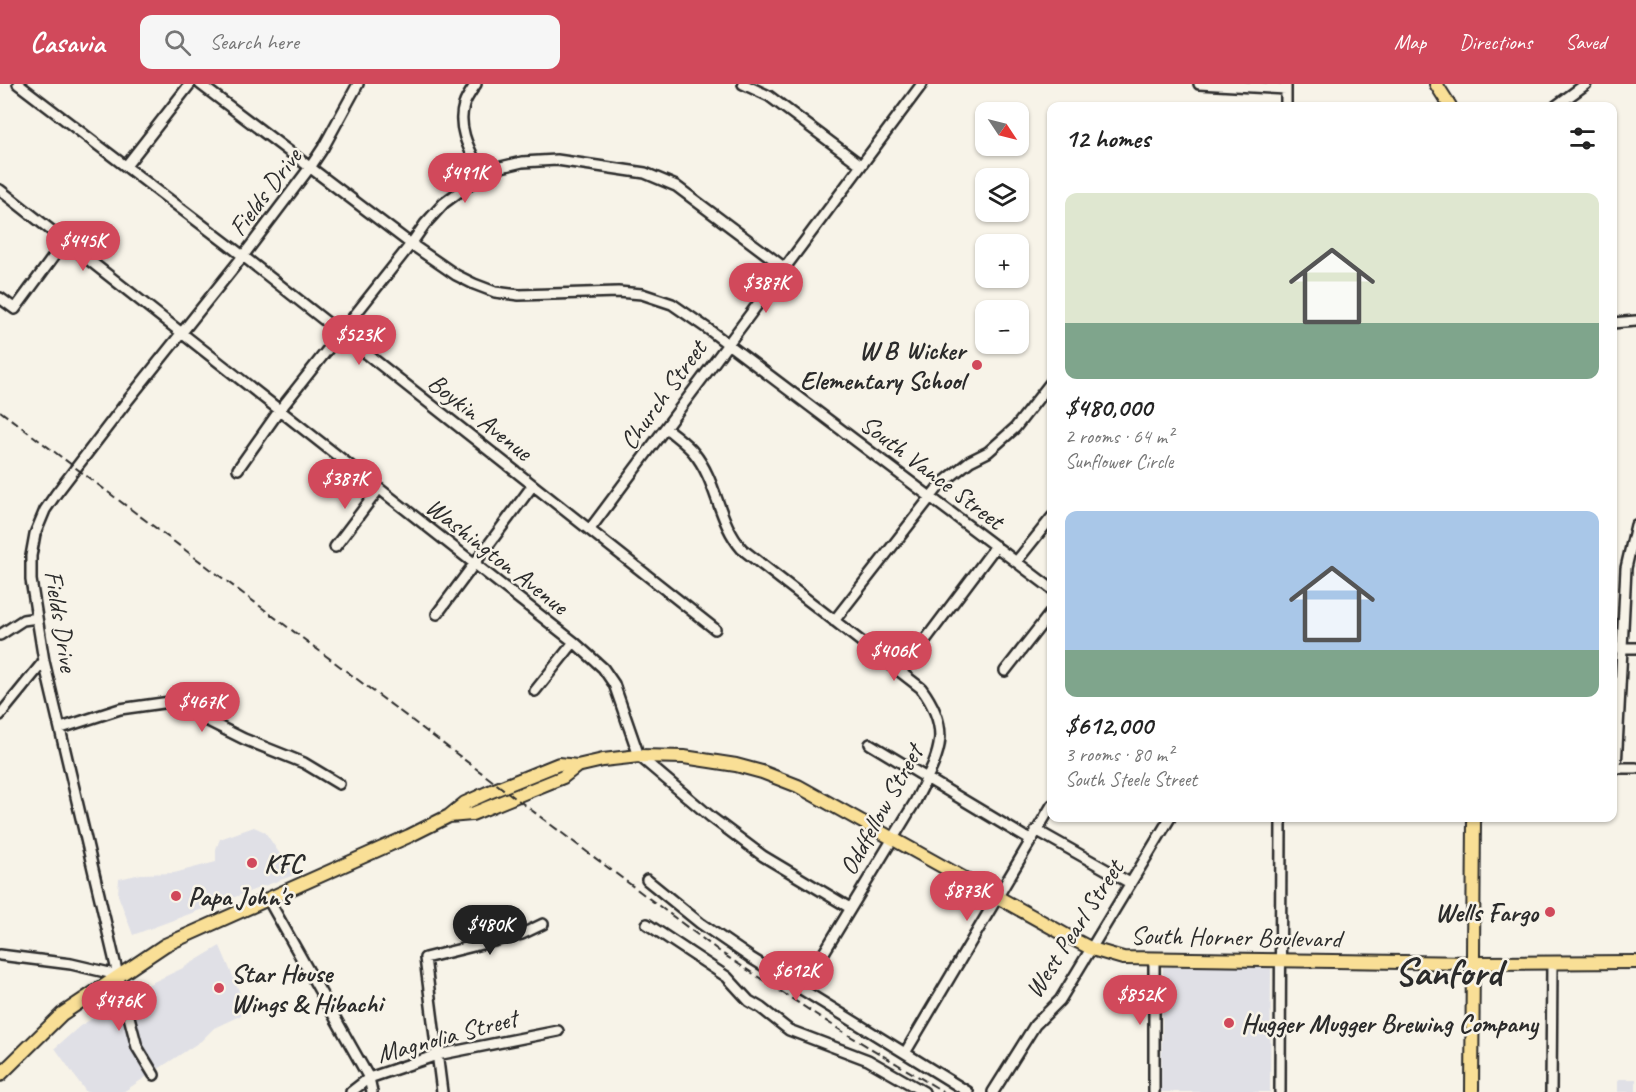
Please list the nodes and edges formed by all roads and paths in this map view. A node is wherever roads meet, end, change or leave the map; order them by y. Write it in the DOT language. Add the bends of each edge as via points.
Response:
graph roads {
  1 [pos="18,84"];
  2 [pos="190,84"];
  3 [pos="200,84"];
  4 [pos="358,84"];
  5 [pos="476,84"];
  6 [pos="743,84"];
  7 [pos="922,84"];
  8 [pos="1198,84"];
  9 [pos="1436,84"];
  10 [pos="1586,84"];
  11 [pos="1286,87"];
  12 [pos="1447,102"];
  13 [pos="1561,102"];
  14 [pos="861,165"];
  15 [pos="126,166"];
  16 [pos="311,166"];
  17 [pos="482,175"];
  18 [pos="0,190"];
  19 [pos="65,241"];
  20 [pos="411,244"];
  21 [pos="243,256"];
  22 [pos="785,268"];
  23 [pos="0,298"];
  24 [pos="1636,321"];
  25 [pos="1617,323"];
  26 [pos="182,333"];
  27 [pos="340,334"];
  28 [pos="727,343"];
  29 [pos="1047,387"];
  30 [pos="279,411"];
  31 [pos="666,428"];
  32 [pos="238,469"];
  33 [pos="533,485"];
  34 [pos="378,490"];
  35 [pos="929,498"];
  36 [pos="1047,523"];
  37 [pos="1636,525"];
  38 [pos="590,529"];
  39 [pos="996,546"];
  40 [pos="335,547"];
  41 [pos="1016,562"];
  42 [pos="475,564"];
  43 [pos="1047,585"];
  44 [pos="437,614"];
  45 [pos="1047,617"];
  46 [pos="38,618"];
  47 [pos="834,621"];
  48 [pos="715,629"];
  49 [pos="0,635"];
  50 [pos="573,642"];
  51 [pos="1617,648"];
  52 [pos="1623,648"];
  53 [pos="1636,648"];
  54 [pos="44,661"];
  55 [pos="902,671"];
  56 [pos="1005,671"];
  57 [pos="535,691"];
  58 [pos="0,715"];
  59 [pos="61,728"];
  60 [pos="1617,728"];
  61 [pos="870,744"];
  62 [pos="639,756"];
  63 [pos="1617,768"];
  64 [pos="1636,768"];
  65 [pos="927,778"];
  66 [pos="339,784"];
  67 [pos="1047,813"];
  68 [pos="1168,822"];
  69 [pos="1281,822"];
  70 [pos="1474,822"];
  71 [pos="1036,830"];
  72 [pos="893,838"];
  73 [pos="1030,840"];
  74 [pos="647,880"];
  75 [pos="1130,883"];
  76 [pos="998,896"];
  77 [pos="268,899"];
  78 [pos="850,908"];
  79 [pos="543,924"];
  80 [pos="647,924"];
  81 [pos="1092,949"];
  82 [pos="0,955"];
  83 [pos="1154,960"];
  84 [pos="1281,961"];
  85 [pos="1552,962"];
  86 [pos="1636,962"];
  87 [pos="1473,963"];
  88 [pos="118,975"];
  89 [pos="802,989"];
  90 [pos="558,1031"];
  91 [pos="905,1053"];
  92 [pos="437,1055"];
  93 [pos="0,1075"];
  94 [pos="154,1075"];
  95 [pos="369,1078"];
  96 [pos="950,1088"];
  97 [pos="351,1092"];
  98 [pos="372,1092"];
  99 [pos="442,1092"];
  100 [pos="924,1092"];
  101 [pos="968,1092"];
  102 [pos="993,1092"];
  103 [pos="1154,1092"];
  104 [pos="1280,1092"];
  105 [pos="1472,1092"];
  106 [pos="1551,1092"];
  1 -- 15 [label="street, Boykin Avenue"];
  2 -- 15 [label="street"];
  3 -- 16 [label="street, South Vance Street"];
  4 -- 16 [label="street, Fields Drive"];
  5 -- 17 [label="street" via="464,105 462,121 469,149"];
  6 -- 14 [label="street" via="769,96"];
  7 -- 14 [label="street, Church Street"];
  8 -- 11 [label="street"];
  9 -- 12 [label="main road"];
  10 -- 13 [label="street"];
  14 -- 22 [label="street, Church Street"];
  15 -- 21 [label="street, Boykin Avenue"];
  16 -- 20 [label="street, South Vance Street"];
  16 -- 21 [label="street, Fields Drive"];
  17 -- 20 [label="street" via="444,203"];
  17 -- 22 [label="street" via="522,162 557,160 645,173 676,186"];
  18 -- 19 [label="street, Washington Avenue"];
  19 -- 23 [label="street" via="15,309"];
  19 -- 26 [label="street, Washington Avenue"];
  20 -- 27 [label="street"];
  20 -- 28 [label="street, South Vance Street" via="456,275 495,292 642,294 672,304"];
  21 -- 26 [label="street, Fields Drive"];
  21 -- 27 [label="street, Boykin Avenue"];
  22 -- 28 [label="street, Church Street"];
  24 -- 25 [label="street"];
  26 -- 30 [label="street, Washington Avenue"];
  26 -- 46 [label="street, Fields Drive" via="45,510 31,556"];
  27 -- 30 [label="street"];
  27 -- 33 [label="street, Boykin Avenue"];
  28 -- 31 [label="street, Church Street"];
  28 -- 35 [label="street, South Vance Street"];
  29 -- 35 [label="street" via="1015,428 940,485"];
  30 -- 32 [label="street"];
  30 -- 34 [label="street, Washington Avenue"];
  31 -- 38 [label="street, Church Street"];
  31 -- 47 [label="street, Oddfellow Street" via="694,453 733,539"];
  33 -- 38 [label="street, Boykin Avenue"];
  33 -- 42 [label="street"];
  34 -- 40 [label="street"];
  34 -- 42 [label="street, Washington Avenue"];
  35 -- 39 [label="street, South Vance Street"];
  35 -- 47 [label="street"];
  36 -- 41 [label="street"];
  37 -- 52 [label="street" via="1626,568"];
  38 -- 48 [label="street, Boykin Avenue"];
  39 -- 41 [label="street, South Vance Street"];
  39 -- 55 [label="street"];
  41 -- 43 [label="street, South Vance Street"];
  42 -- 44 [label="street"];
  42 -- 50 [label="street, Washington Avenue"];
  45 -- 56 [label="street"];
  46 -- 49 [label="street" via="23,620"];
  46 -- 54 [label="street, Fields Drive"];
  47 -- 55 [label="street, Oddfellow Street"];
  50 -- 57 [label="street"];
  50 -- 62 [label="street, Washington Avenue" via="603,668 614,684"];
  51 -- 52 [label="street"];
  52 -- 53 [label="street"];
  52 -- 60 [label="street"];
  54 -- 58 [label="street"];
  54 -- 59 [label="street, Fields Drive"];
  55 -- 65 [label="street, Oddfellow Street" via="921,688 940,725 937,758"];
  59 -- 66 [label="street" via="120,709 170,702 244,739 304,763"];
  59 -- 88 [label="street, Fields Drive"];
  61 -- 65 [label="street"];
  62 -- 72 [label="main road, South Horner Boulevard" via="706,760 762,772 818,796"];
  62 -- 77 [label="main road, South Horner Boulevard" via="577,766 559,764 533,774"];
  62 -- 78 [label="street" via="763,856"];
  63 -- 64 [label="street"];
  65 -- 72 [label="street, Oddfellow Street"];
  65 -- 73 [label="street"];
  67 -- 71 [label="street"];
  68 -- 75 [label="street, West Pearl Street"];
  69 -- 84 [label="street"];
  70 -- 87 [label="main road"];
  71 -- 73 [label="street"];
  71 -- 75 [label="street"];
  72 -- 76 [label="main road, South Horner Boulevard"];
  72 -- 78 [label="street, Oddfellow Street"];
  73 -- 76 [label="street"];
  74 -- 89 [label="street" via="709,929"];
  75 -- 81 [label="street, West Pearl Street"];
  76 -- 81 [label="main road, South Horner Boulevard"];
  76 -- 91 [label="street"];
  77 -- 88 [label="main road, South Horner Boulevard" via="165,945"];
  77 -- 95 [label="street"];
  78 -- 89 [label="street, Oddfellow Street"];
  79 -- 92 [label="street" via="522,934 425,958"];
  80 -- 100 [label="street" via="727,977 749,1001 789,1030 868,1060"];
  81 -- 83 [label="main road, South Horner Boulevard" via="1123,958"];
  81 -- 102 [label="street, West Pearl Street" via="1060,1000 1035,1025"];
  82 -- 88 [label="street"];
  83 -- 84 [label="main road, South Horner Boulevard"];
  83 -- 103 [label="street"];
  84 -- 87 [label="main road, South Horner Boulevard"];
  84 -- 104 [label="street"];
  85 -- 86 [label="main road, South Horner Boulevard"];
  85 -- 87 [label="main road, South Horner Boulevard"];
  85 -- 106 [label="street"];
  87 -- 105 [label="main road"];
  88 -- 93 [label="main road, South Horner Boulevard" via="52,1022"];
  88 -- 94 [label="street, Fields Drive" via="137,1047"];
  89 -- 91 [label="street"];
  90 -- 92 [label="street, Magnolia Street"];
  91 -- 96 [label="street"];
  92 -- 95 [label="street, Magnolia Street"];
  92 -- 99 [label="street"];
  95 -- 97 [label="street, Magnolia Street"];
  95 -- 98 [label="street"];
  96 -- 101 [label="street"];
}
